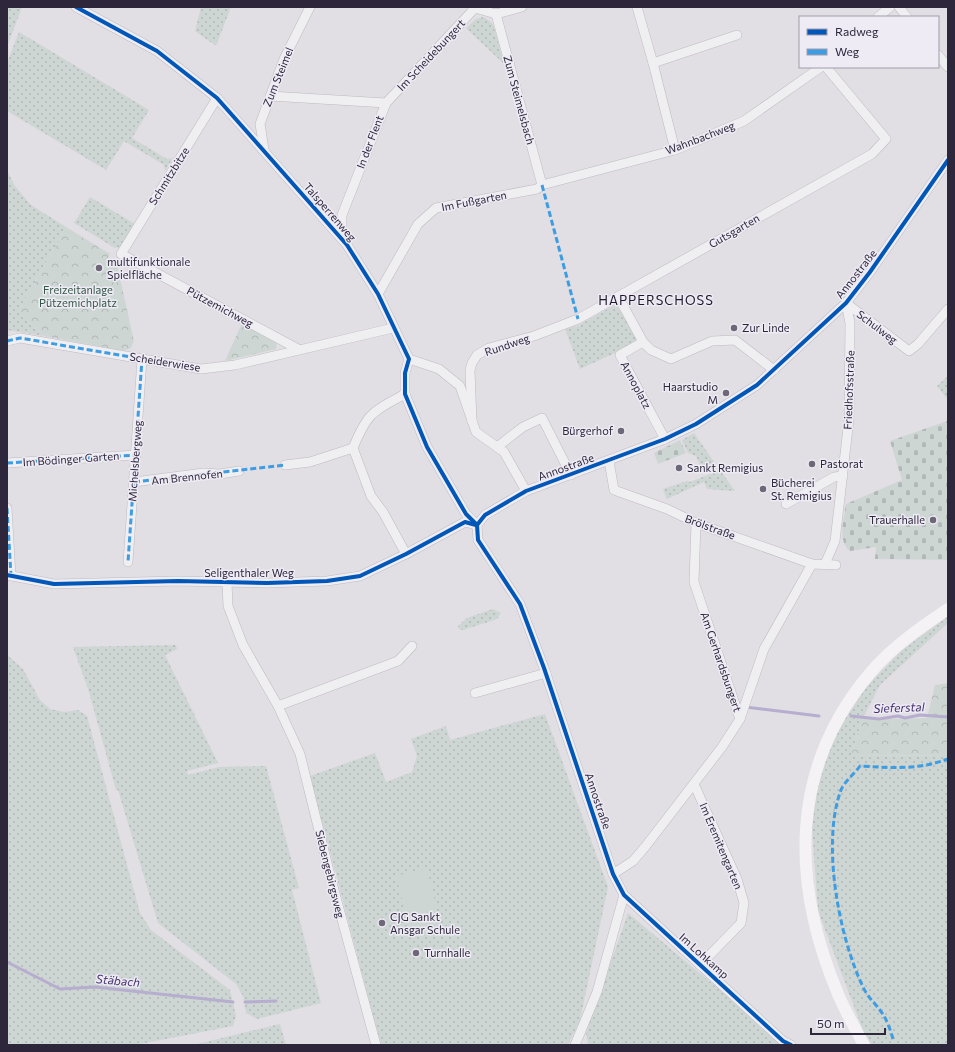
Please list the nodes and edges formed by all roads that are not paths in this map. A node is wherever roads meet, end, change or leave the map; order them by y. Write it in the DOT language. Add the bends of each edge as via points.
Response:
graph roads {
  1 [pos="76,7"];
  2 [pos="310,7"];
  3 [pos="522,7"];
  4 [pos="637,7"];
  5 [pos="890,7"];
  6 [pos="899,7"];
  7 [pos="475,8"];
  8 [pos="496,14"];
  9 [pos="879,16"];
  10 [pos="906,16"];
  11 [pos="736,34"];
  12 [pos="939,56"];
  13 [pos="654,63"];
  14 [pos="948,67"];
  15 [pos="820,68"];
  16 [pos="827,68"];
  17 [pos="270,96"];
  18 [pos="217,98"];
  19 [pos="386,103"];
  20 [pos="264,150"];
  21 [pos="675,150"];
  22 [pos="948,160"];
  23 [pos="542,185"];
  24 [pos="347,245"];
  25 [pos="121,254"];
  26 [pos="378,294"];
  27 [pos="619,298"];
  28 [pos="846,303"];
  29 [pos="948,309"];
  30 [pos="578,320"];
  31 [pos="393,328"];
  32 [pos="7,341"];
  33 [pos="643,342"];
  34 [pos="298,349"];
  35 [pos="142,359"];
  36 [pos="409,359"];
  37 [pos="774,370"];
  38 [pos="405,394"];
  39 [pos="472,421"];
  40 [pos="664,440"];
  41 [pos="497,447"];
  42 [pos="353,448"];
  43 [pos="136,455"];
  44 [pos="609,461"];
  45 [pos="7,463"];
  46 [pos="285,465"];
  47 [pos="239,471"];
  48 [pos="571,474"];
  49 [pos="843,476"];
  50 [pos="134,482"];
  51 [pos="526,491"];
  52 [pos="786,504"];
  53 [pos="7,508"];
  54 [pos="696,523"];
  55 [pos="477,525"];
  56 [pos="406,554"];
  57 [pos="128,562"];
  58 [pos="812,564"];
  59 [pos="826,564"];
  60 [pos="836,565"];
  61 [pos="9,576"];
  62 [pos="227,583"];
  63 [pos="948,609"];
  64 [pos="412,646"];
  65 [pos="546,673"];
  66 [pos="475,693"];
  67 [pos="278,706"];
  68 [pos="740,719"];
  69 [pos="694,784"];
  70 [pos="613,874"];
  71 [pos="624,896"];
  72 [pos="700,965"];
  73 [pos="376,1045"];
  74 [pos="575,1045"];
  75 [pos="791,1045"];
  76 [pos="864,1045"];
  1 -- 18 [label="street, Talsperrenweg" via="157,51"];
  2 -- 17 [label="street, Zum Steimel" via="284,59"];
  3 -- 8 [label="street"];
  4 -- 13 [label="street"];
  5 -- 9 [label="street"];
  6 -- 10 [label="street"];
  7 -- 8 [label="street"];
  7 -- 19 [label="street, Im Scheidebungert"];
  8 -- 23 [label="street, Zum Steimelsbach"];
  11 -- 13 [label="street"];
  12 -- 14 [label="street"];
  13 -- 21 [label="street"];
  15 -- 21 [label="street, Wahnbachweg" via="744,121"];
  16 -- 27 [label="street, Gutsgarten" via="886,139 872,154"];
  17 -- 19 [label="street, In der Flent"];
  17 -- 20 [label="street, Zum Steimel" via="260,124"];
  18 -- 20 [label="street, Talsperrenweg"];
  18 -- 25 [label="street, Schmitzbitze"];
  19 -- 24 [label="street, In der Flent" via="342,215 342,232"];
  20 -- 24 [label="street, Talsperrenweg"];
  21 -- 23 [label="street, Wahnbachweg"];
  22 -- 28 [label="street, Annostraße"];
  23 -- 26 [label="street, Im Fußgarten" via="537,189 436,208 418,224"];
  24 -- 26 [label="street, Talsperrenweg"];
  25 -- 34 [label="street, Pützemichweg"];
  26 -- 31 [label="street, Talsperrenweg"];
  27 -- 30 [label="street, Gutsgarten"];
  27 -- 33 [label="street"];
  28 -- 29 [label="street, Schulweg" via="909,351"];
  28 -- 37 [label="street, Annostraße"];
  28 -- 49 [label="street, Friedhofsstraße" via="850,324 849,419"];
  30 -- 39 [label="street, Rundweg" via="534,336 489,348 477,355 470,370"];
  31 -- 34 [label="street, Scheiderwiese"];
  31 -- 36 [label="street, Talsperrenweg"];
  32 -- 35 [label="street, Scheiderwiese" via="20,338"];
  33 -- 37 [label="street" via="651,350 672,359 712,341 735,340"];
  33 -- 40 [label="street, Annoplatz" via="620,355"];
  34 -- 35 [label="street, Scheiderwiese" via="201,369"];
  35 -- 43 [label="street, Michelsbergweg"];
  36 -- 38 [label="street" via="405,373"];
  36 -- 39 [label="street" via="439,369 452,377 460,386"];
  37 -- 40 [label="street, Annostraße" via="757,385 696,424"];
  38 -- 42 [label="street" via="373,411 363,425"];
  38 -- 55 [label="street" via="427,447 466,514"];
  39 -- 41 [label="street" via="476,432"];
  40 -- 44 [label="street, Annostraße"];
  41 -- 48 [label="street, Annostraße" via="523,427 542,418"];
  41 -- 51 [label="street" via="504,452"];
  42 -- 46 [label="street" via="310,462"];
  42 -- 56 [label="street" via="371,496 383,512"];
  43 -- 45 [label="street, Im Bödinger Garten"];
  43 -- 50 [label="street, Michelsbergweg"];
  44 -- 48 [label="street, Annostraße"];
  44 -- 54 [label="street, Brölstraße" via="614,490"];
  47 -- 50 [label="street, Am Brennofen"];
  48 -- 51 [label="street, Annostraße"];
  49 -- 52 [label="street" via="834,477"];
  49 -- 59 [label="street, Friedhofsstraße" via="835,541"];
  50 -- 57 [label="street, Michelsbergweg"];
  51 -- 55 [label="street, Annostraße" via="485,515"];
  53 -- 61 [label="street"];
  54 -- 58 [label="street, Brölstraße"];
  54 -- 68 [label="street, Am Gerhardsbungert" via="694,582"];
  55 -- 56 [label="street, Seligenthaler Weg" via="465,522"];
  55 -- 65 [label="street, Annostraße" via="478,540 520,604"];
  56 -- 62 [label="street, Seligenthaler Weg" via="360,576 327,581"];
  58 -- 59 [label="street, Brölstraße"];
  58 -- 68 [label="street" via="764,649"];
  59 -- 60 [label="street, Brölstraße"];
  61 -- 62 [label="street, Seligenthaler Weg" via="54,584 178,581"];
  62 -- 67 [label="street, Siebengebirgsweg" via="228,606 243,645"];
  63 -- 76 [label="main road" via="895,648 871,672 847,704 823,747 808,800 804,835 805,870 812,912 822,952 838,994"];
  64 -- 67 [label="street" via="398,661"];
  65 -- 66 [label="street"];
  65 -- 70 [label="street, Annostraße"];
  67 -- 73 [label="street, Siebengebirgsweg" via="300,754"];
  68 -- 69 [label="street, Am Gerhardsbungert"];
  69 -- 70 [label="street, Am Gerhardsbungert" via="633,861"];
  69 -- 72 [label="street, Im Eremitengarten" via="744,903 741,923"];
  70 -- 71 [label="street, Im Lohkamp"];
  71 -- 72 [label="street, Im Lohkamp"];
  71 -- 74 [label="street" via="597,992"];
  72 -- 75 [label="street, Im Lohkamp" via="783,1041"];
}
